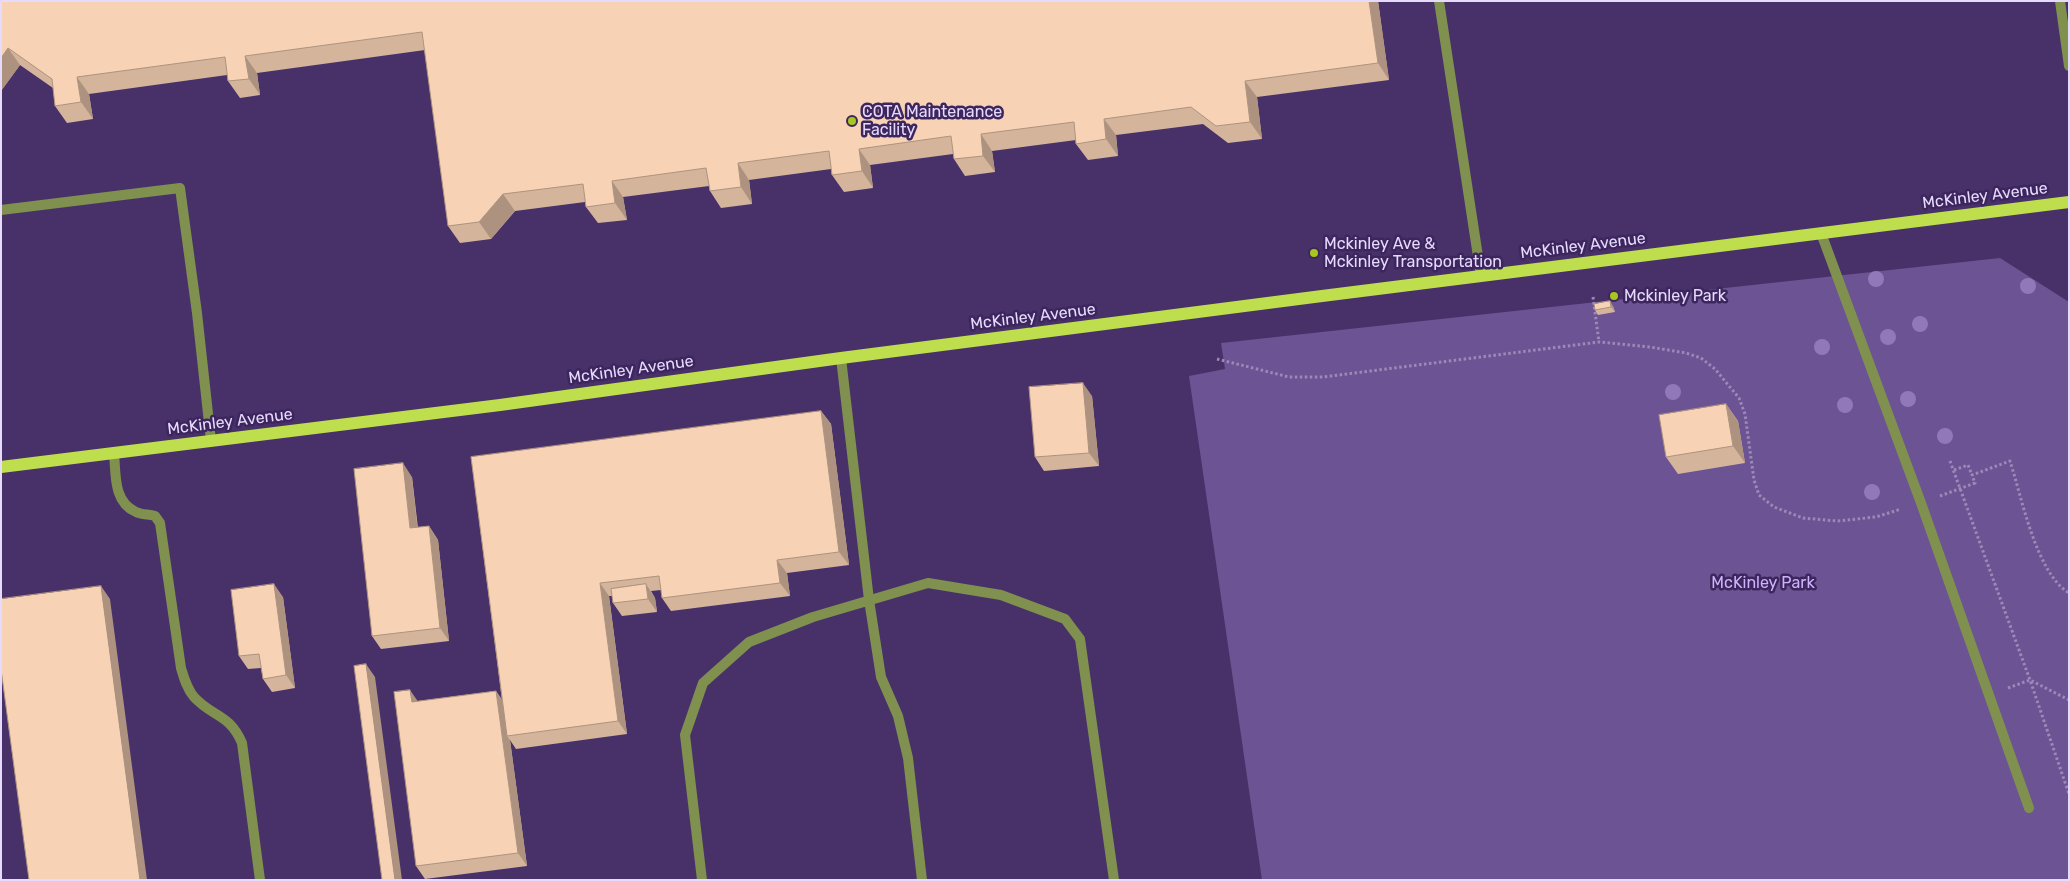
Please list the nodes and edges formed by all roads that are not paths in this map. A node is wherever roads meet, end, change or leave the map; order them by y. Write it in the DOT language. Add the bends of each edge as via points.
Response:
graph roads {
  1 [pos="1439,1"];
  2 [pos="2060,1"];
  3 [pos="2069,66"];
  4 [pos="2069,202"];
  5 [pos="1,210"];
  6 [pos="1821,233"];
  7 [pos="1481,276"];
  8 [pos="841,358"];
  9 [pos="211,441"];
  10 [pos="114,453"];
  11 [pos="1,468"];
  12 [pos="869,600"];
  13 [pos="2029,808"];
  14 [pos="260,880"];
  15 [pos="702,880"];
  16 [pos="922,880"];
  17 [pos="1114,880"];
  1 -- 7 [label="lane"];
  2 -- 3 [label="lane"];
  4 -- 6 [label="main road, McKinley Avenue"];
  5 -- 9 [label="lane" via="180,188"];
  6 -- 7 [label="main road, McKinley Avenue"];
  6 -- 13 [label="lane" via="1922,503"];
  7 -- 8 [label="main road, McKinley Avenue"];
  8 -- 9 [label="main road, McKinley Avenue"];
  8 -- 12 [label="lane"];
  9 -- 10 [label="main road, McKinley Avenue"];
  10 -- 11 [label="main road, McKinley Avenue"];
  10 -- 14 [label="lane" via="118,494 124,505 138,513 155,516 160,523 181,668 186,683 204,706 228,721 242,744"];
  12 -- 15 [label="lane" via="749,642 702,683 685,735"];
  12 -- 16 [label="lane" via="881,677 898,716 908,758"];
  12 -- 17 [label="lane" via="928,583 1001,595 1065,619 1080,639"];
}
